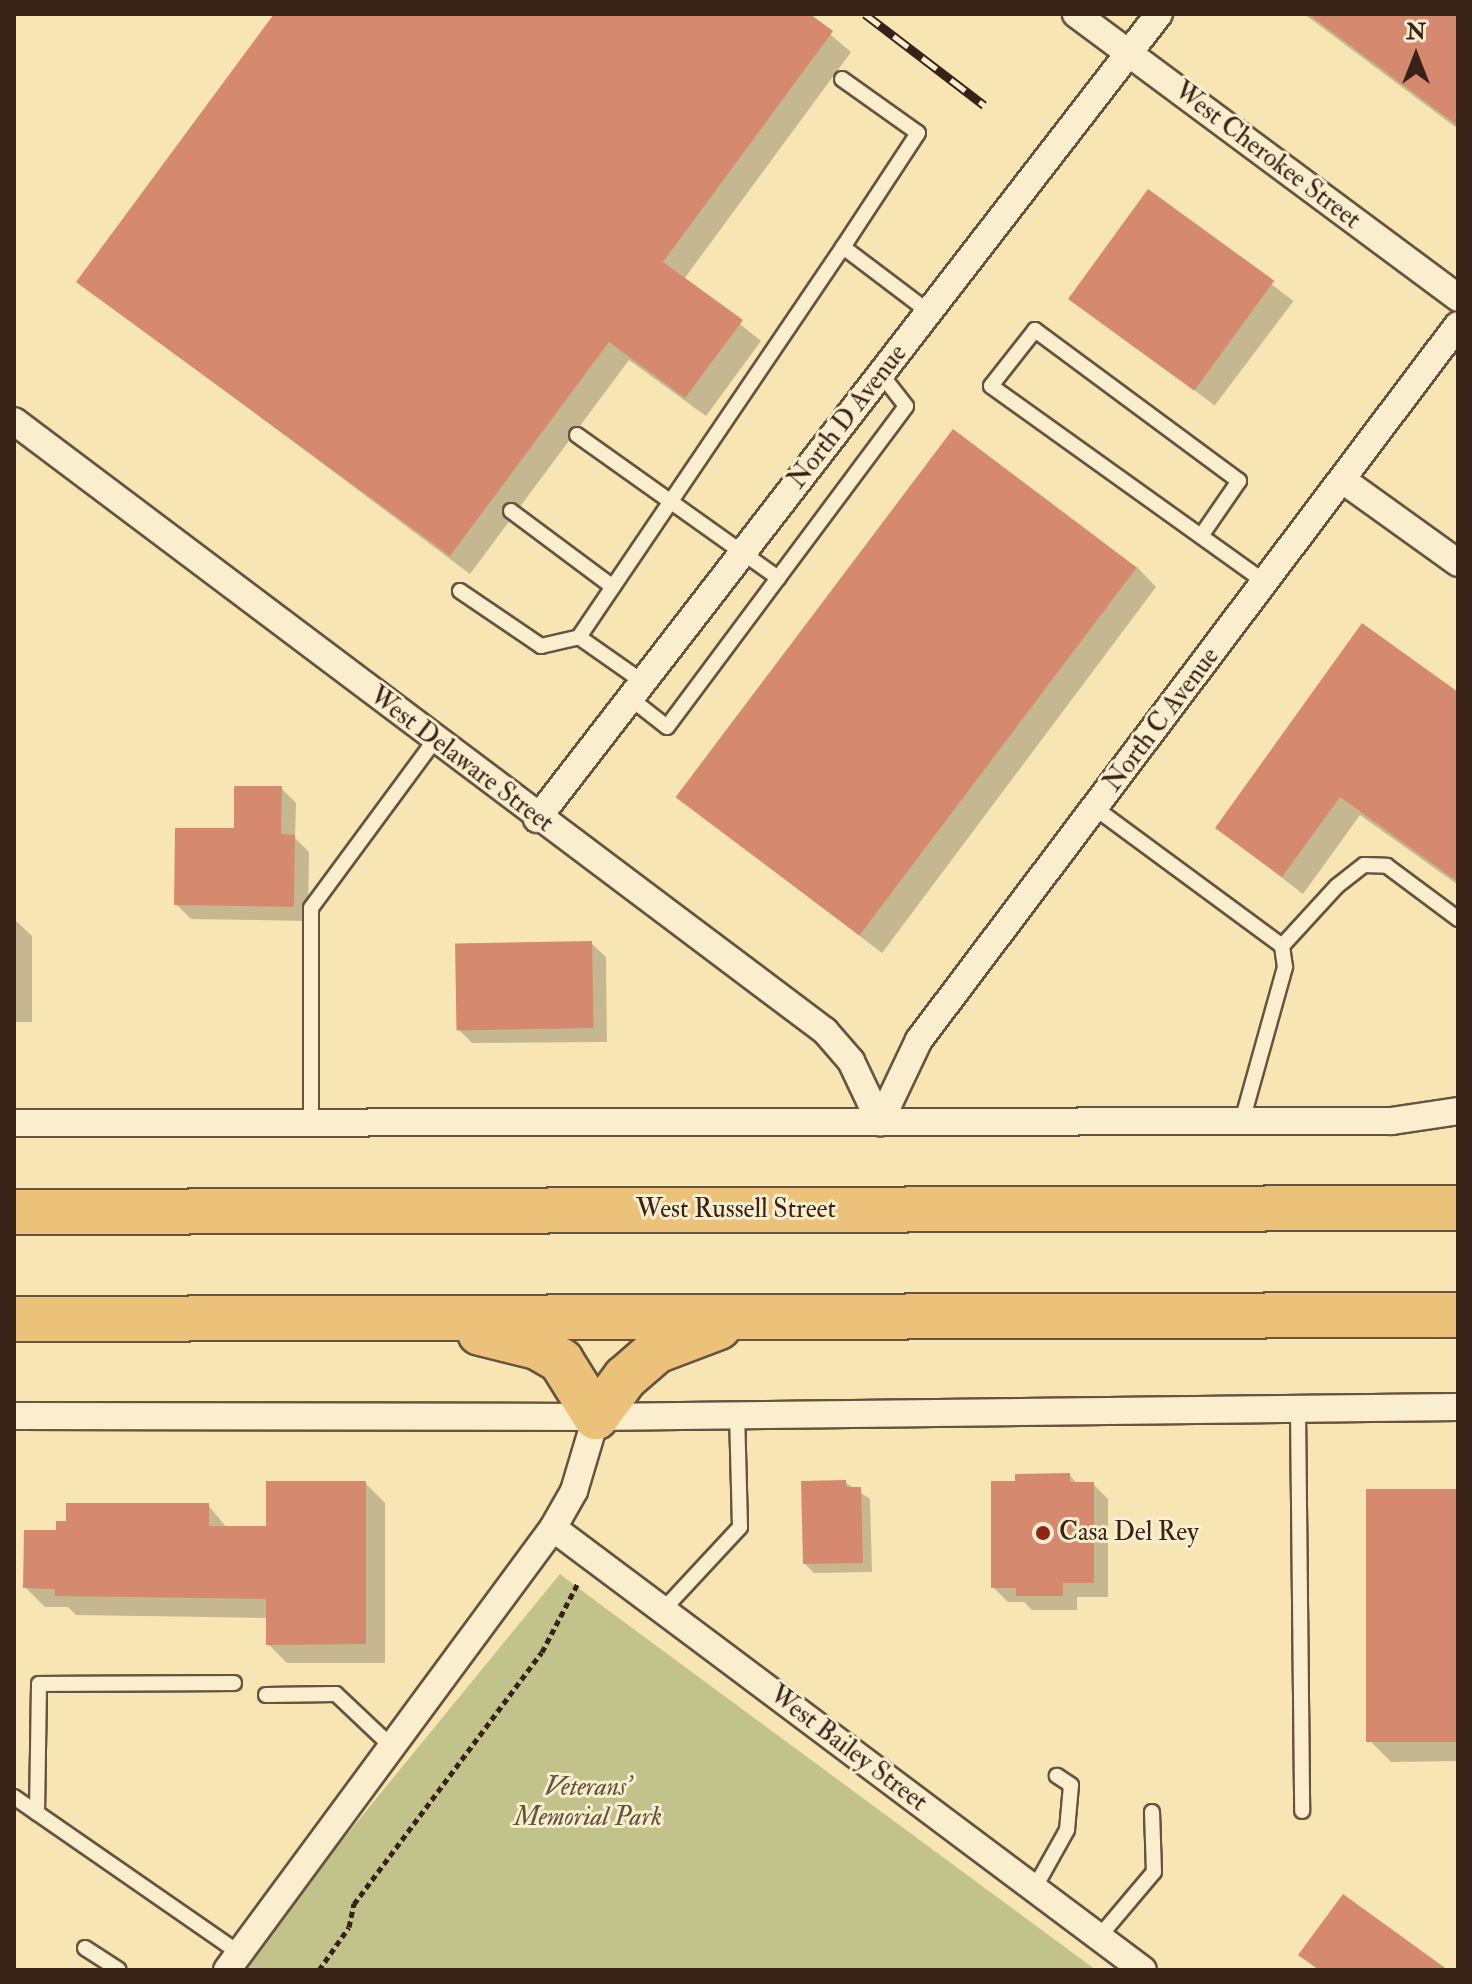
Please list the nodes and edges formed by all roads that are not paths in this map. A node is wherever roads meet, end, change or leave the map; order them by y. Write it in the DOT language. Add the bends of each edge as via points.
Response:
graph roads {
  1 [pos="1076,14"];
  2 [pos="1159,14"];
  3 [pos="1129,54"];
  4 [pos="842,79"];
  5 [pos="843,247"];
  6 [pos="1458,298"];
  7 [pos="929,312"];
  8 [pos="1458,325"];
  9 [pos="881,374"];
  10 [pos="14,421"];
  11 [pos="577,435"];
  12 [pos="1344,481"];
  13 [pos="671,501"];
  14 [pos="511,511"];
  15 [pos="1201,536"];
  16 [pos="742,554"];
  17 [pos="1458,563"];
  18 [pos="778,578"];
  19 [pos="1266,583"];
  20 [pos="613,587"];
  21 [pos="460,591"];
  22 [pos="579,637"];
  23 [pos="637,690"];
  24 [pos="434,741"];
  25 [pos="1095,808"];
  26 [pos="537,819"];
  27 [pos="1458,919"];
  28 [pos="1282,946"];
  29 [pos="1458,1111"];
  30 [pos="1242,1121"];
  31 [pos="880,1122"];
  32 [pos="14,1123"];
  33 [pos="311,1123"];
  34 [pos="1458,1208"];
  35 [pos="14,1212"];
  36 [pos="1458,1315"];
  37 [pos="781,1317"];
  38 [pos="325,1318"];
  39 [pos="14,1319"];
  40 [pos="1458,1407"];
  41 [pos="1298,1409"];
  42 [pos="14,1416"];
  43 [pos="737,1416"];
  44 [pos="596,1417"];
  45 [pos="553,1528"];
  46 [pos="663,1610"];
  47 [pos="234,1683"];
  48 [pos="266,1695"];
  49 [pos="392,1747"];
  50 [pos="1057,1776"];
  51 [pos="14,1797"];
  52 [pos="1302,1811"];
  53 [pos="1152,1812"];
  54 [pos="37,1813"];
  55 [pos="1034,1889"];
  56 [pos="1099,1937"];
  57 [pos="85,1948"];
  58 [pos="233,1962"];
  59 [pos="119,1970"];
  60 [pos="1143,1970"];
  1 -- 3 [label="street, West Cherokee Street"];
  2 -- 3 [label="street, North D Avenue"];
  3 -- 6 [label="street, West Cherokee Street"];
  3 -- 7 [label="street, North D Avenue"];
  4 -- 5 [label="lane" via="918,133"];
  5 -- 7 [label="lane"];
  5 -- 13 [label="lane"];
  7 -- 9 [label="street, North D Avenue"];
  8 -- 12 [label="street, North C Avenue"];
  9 -- 16 [label="street, North D Avenue"];
  9 -- 18 [label="lane" via="906,406"];
  10 -- 24 [label="street, West Delaware Street"];
  11 -- 13 [label="lane"];
  12 -- 17 [label="street"];
  12 -- 19 [label="street, North C Avenue"];
  13 -- 16 [label="lane"];
  13 -- 20 [label="lane"];
  14 -- 20 [label="lane"];
  15 -- 15 [label="lane" via="991,386 1035,330 1239,481"];
  15 -- 19 [label="lane"];
  16 -- 18 [label="lane"];
  16 -- 23 [label="street, North D Avenue"];
  18 -- 23 [label="lane" via="667,727"];
  19 -- 25 [label="street, North C Avenue"];
  20 -- 22 [label="lane"];
  21 -- 22 [label="lane" via="541,646"];
  22 -- 23 [label="lane"];
  23 -- 26 [label="street, North D Avenue"];
  24 -- 26 [label="street, West Delaware Street"];
  24 -- 33 [label="lane" via="311,908"];
  25 -- 28 [label="lane"];
  25 -- 31 [label="street, North C Avenue" via="919,1040"];
  26 -- 31 [label="street, West Delaware Street" via="825,1031 851,1061"];
  27 -- 28 [label="lane" via="1387,866 1364,865 1337,886"];
  28 -- 30 [label="lane" via="1285,967"];
  29 -- 30 [label="street" via="1392,1121"];
  30 -- 31 [label="street"];
  31 -- 33 [label="street"];
  32 -- 33 [label="street"];
  34 -- 35 [label="highway, West Russell Street"];
  36 -- 37 [label="highway"];
  37 -- 38 [label="highway"];
  37 -- 44 [label="highway" via="715,1327 656,1351 625,1378"];
  38 -- 39 [label="highway"];
  38 -- 44 [label="highway" via="471,1332 537,1347 561,1361"];
  40 -- 41 [label="street"];
  41 -- 43 [label="street"];
  41 -- 52 [label="lane"];
  42 -- 44 [label="street"];
  43 -- 44 [label="street"];
  43 -- 46 [label="lane" via="740,1527"];
  44 -- 45 [label="street" via="580,1477"];
  45 -- 46 [label="street, West Bailey Street"];
  45 -- 49 [label="street"];
  46 -- 55 [label="street, West Bailey Street"];
  47 -- 54 [label="lane" via="39,1684"];
  48 -- 49 [label="lane" via="336,1694"];
  49 -- 58 [label="street"];
  50 -- 55 [label="lane" via="1071,1785 1067,1830"];
  51 -- 54 [label="lane"];
  53 -- 56 [label="lane" via="1154,1872"];
  54 -- 58 [label="lane"];
  55 -- 56 [label="street, West Bailey Street"];
  56 -- 60 [label="street, West Bailey Street"];
  57 -- 59 [label="lane"];
}
